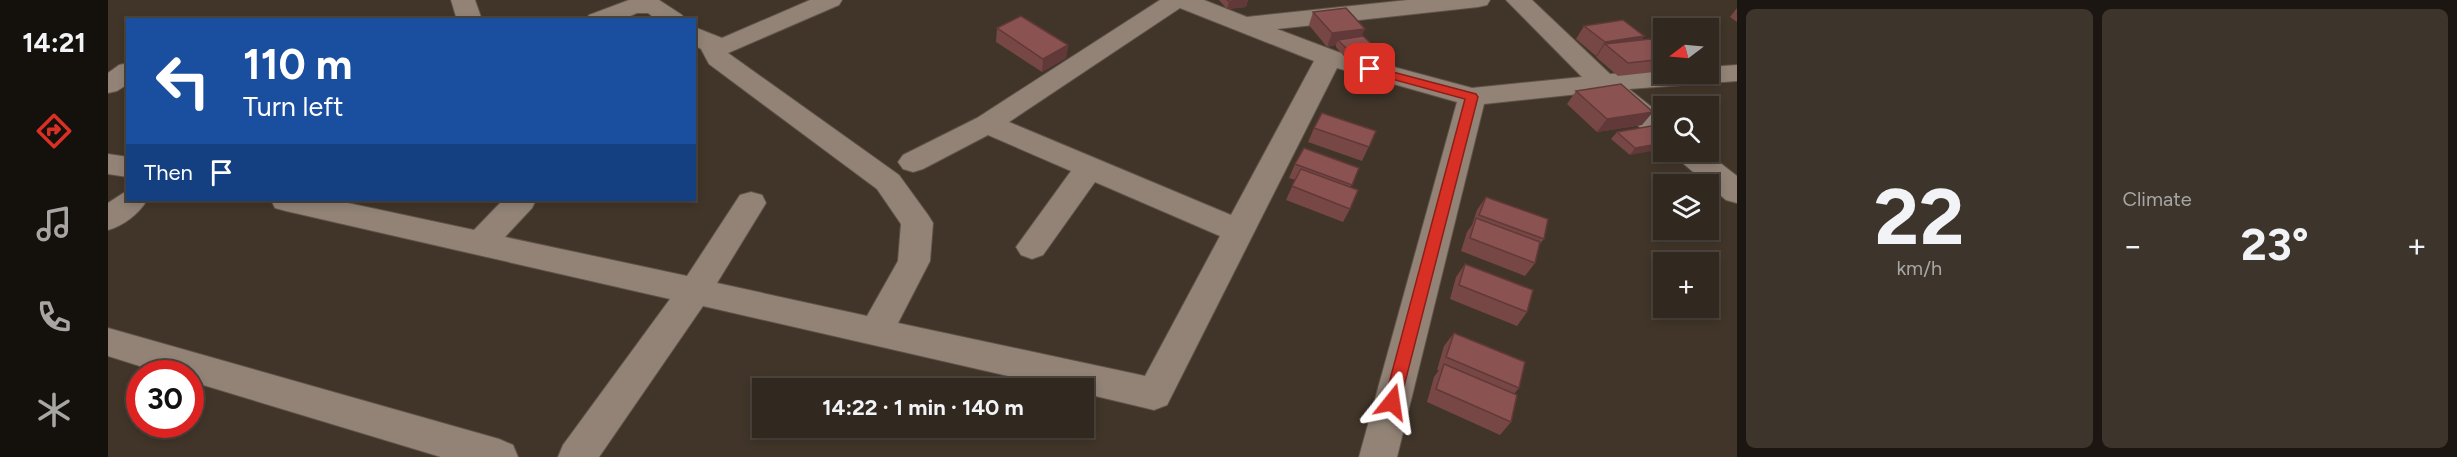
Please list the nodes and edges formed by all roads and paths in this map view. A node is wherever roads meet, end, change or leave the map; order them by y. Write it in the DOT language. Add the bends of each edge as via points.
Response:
graph roads {
  1 [pos="463,0"];
  2 [pos="830,0"];
  3 [pos="1176,0"];
  4 [pos="1182,0"];
  5 [pos="1477,0"];
  6 [pos="1518,0"];
  7 [pos="469,18"];
  8 [pos="603,18"];
  9 [pos="670,18"];
  10 [pos="1245,25"];
  11 [pos="703,39"];
  12 [pos="1329,58"];
  13 [pos="126,72"];
  14 [pos="1733,76"];
  15 [pos="1604,83"];
  16 [pos="108,85"];
  17 [pos="1472,97"];
  18 [pos="1653,123"];
  19 [pos="987,124"];
  20 [pos="913,162"];
  21 [pos="1700,162"];
  22 [pos="108,164"];
  23 [pos="126,167"];
  24 [pos="1090,167"];
  25 [pos="1737,192"];
  26 [pos="131,201"];
  27 [pos="302,201"];
  28 [pos="520,201"];
  29 [pos="751,203"];
  30 [pos="108,219"];
  31 [pos="1239,231"];
  32 [pos="481,243"];
  33 [pos="1032,247"];
  34 [pos="694,291"];
  35 [pos="876,332"];
  36 [pos="108,342"];
  37 [pos="499,457"];
  38 [pos="577,457"];
  39 [pos="1378,457"];
  1 -- 7 [label="street"];
  2 -- 11 [label="street" via="725,46"];
  3 -- 19 [label="street"];
  4 -- 10 [label="street"];
  5 -- 10 [label="street"];
  6 -- 15 [label="street"];
  8 -- 9 [label="street" via="634,6 654,6"];
  10 -- 12 [label="street"];
  11 -- 35 [label="street" via="718,58 888,182 917,223 914,261"];
  12 -- 17 [label="street"];
  12 -- 31 [label="street"];
  13 -- 16 [label="street"];
  14 -- 15 [label="street"];
  15 -- 17 [label="street"];
  15 -- 18 [label="street"];
  17 -- 39 [label="street"];
  19 -- 20 [label="street"];
  19 -- 24 [label="street"];
  21 -- 25 [label="street"];
  22 -- 23 [label="street"];
  24 -- 31 [label="street"];
  24 -- 33 [label="street"];
  26 -- 30 [label="street"];
  27 -- 32 [label="street"];
  28 -- 32 [label="street"];
  29 -- 34 [label="street"];
  31 -- 35 [label="street" via="1154,394"];
  32 -- 34 [label="street"];
  34 -- 35 [label="street"];
  34 -- 38 [label="street"];
  36 -- 37 [label="street"];
}
